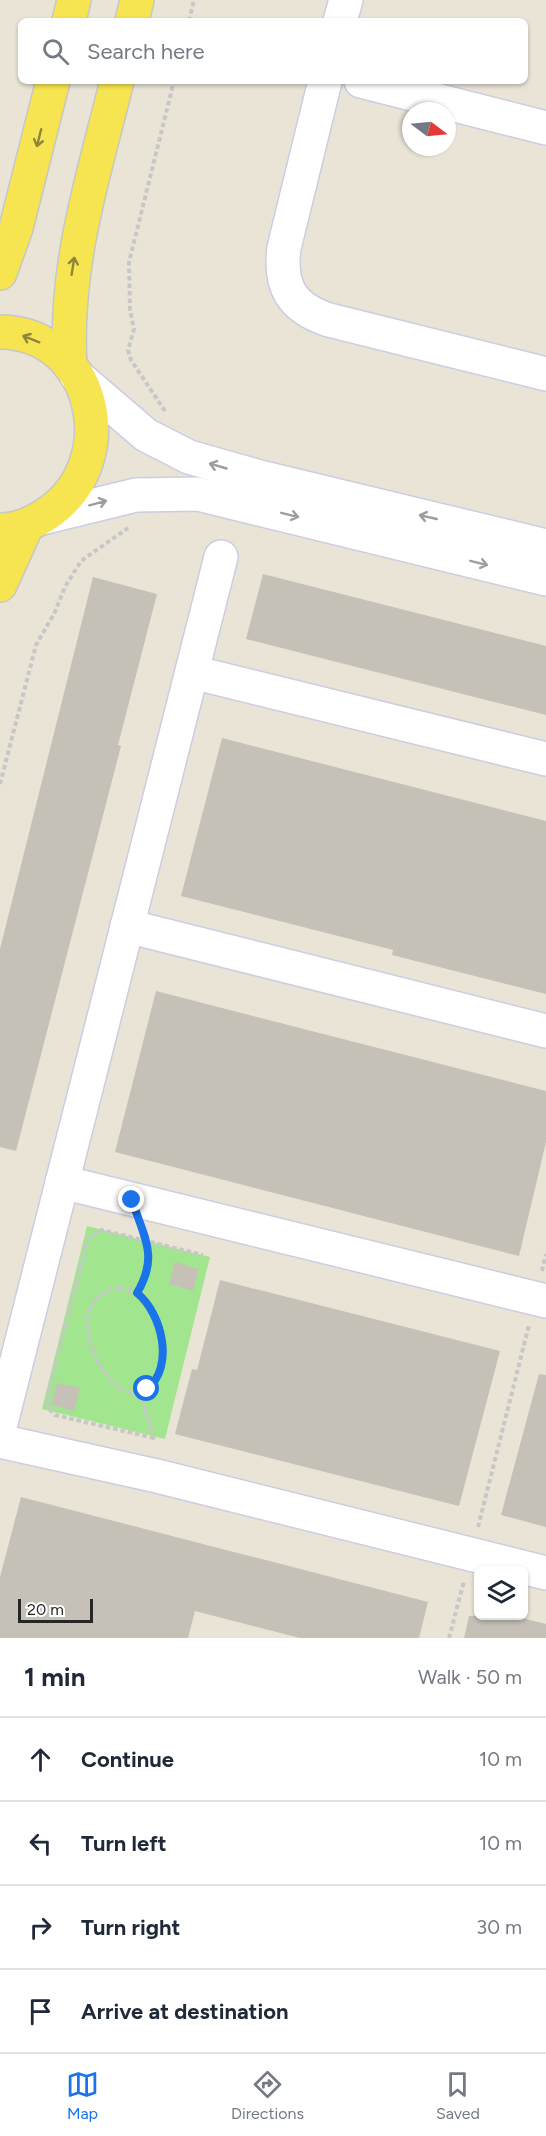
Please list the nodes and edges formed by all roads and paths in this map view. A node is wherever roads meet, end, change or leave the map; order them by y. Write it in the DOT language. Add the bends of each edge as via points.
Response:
graph roads {
  1 [pos="74,0"];
  2 [pos="137,0"];
  3 [pos="194,0"];
  4 [pos="346,0"];
  5 [pos="70,18"];
  6 [pos="133,18"];
  7 [pos="190,18"];
  8 [pos="341,18"];
  9 [pos="52,84"];
  10 [pos="116,84"];
  11 [pos="173,84"];
  12 [pos="324,84"];
  13 [pos="373,84"];
  14 [pos="546,128"];
  15 [pos="0,273"];
  16 [pos="0,332"];
  17 [pos="73,371"];
  18 [pos="546,374"];
  19 [pos="168,416"];
  20 [pos="23,525"];
  21 [pos="135,525"];
  22 [pos="546,546"];
  23 [pos="221,557"];
  24 [pos="546,579"];
  25 [pos="0,585"];
  26 [pos="192,672"];
  27 [pos="546,759"];
  28 [pos="0,784"];
  29 [pos="127,926"];
  30 [pos="546,1031"];
  31 [pos="62,1182"];
  32 [pos="132,1200"];
  33 [pos="145,1240"];
  34 [pos="546,1254"];
  35 [pos="203,1255"];
  36 [pos="137,1293"];
  37 [pos="541,1299"];
  38 [pos="141,1392"];
  39 [pos="0,1427"];
  40 [pos="154,1438"];
  41 [pos="0,1441"];
  42 [pos="157,1476"];
  43 [pos="471,1554"];
  44 [pos="546,1573"];
  45 [pos="450,1638"];
  1 -- 5 [label="main road"];
  2 -- 6 [label="main road"];
  3 -- 7 [label="path"];
  4 -- 8 [label="street"];
  9 -- 15 [label="main road, one-way" via="16,228"];
  17 -- 10 [label="main road, one-way" via="68,324 72,267"];
  11 -- 19 [label="path" via="129,262 128,281 134,329 128,350"];
  12 -- 18 [label="street" via="284,248 286,286 296,302 311,314 329,320"];
  13 -- 14 [label="street"];
  17 -- 16 [label="main road, one-way" via="52,350 31,338"];
  17 -- 20 [label="main road" via="88,400 93,427 91,454 81,480 64,502"];
  22 -- 17 [label="street, one-way" via="189,457 129,422"];
  20 -- 24 [label="street, one-way" via="136,495 198,494"];
  20 -- 25 [label="main road"];
  21 -- 28 [label="path" via="81,561 65,587 36,645"];
  23 -- 26 [label="street"];
  26 -- 27 [label="street"];
  26 -- 29 [label="street"];
  29 -- 30 [label="street"];
  29 -- 31 [label="street"];
  31 -- 32 [label="street"];
  31 -- 39 [label="street"];
  32 -- 33 [label="path"];
  32 -- 37 [label="street"];
  33 -- 35 [label="path"];
  33 -- 36 [label="path" via="150,1262"];
  33 -- 40 [label="path" via="102,1230 88,1239 46,1402 55,1415"];
  34 -- 37 [label="path"];
  36 -- 38 [label="path" via="156,1321 163,1352 156,1379"];
  36 -- 38 [label="path" via="120,1288 103,1293 92,1307 89,1329 94,1355 106,1377 128,1392"];
  37 -- 43 [label="path"];
  38 -- 40 [label="path"];
  40 -- 42 [label="path"];
  41 -- 42 [label="street"];
  42 -- 43 [label="street"];
  43 -- 44 [label="street"];
  43 -- 45 [label="path"];
}
